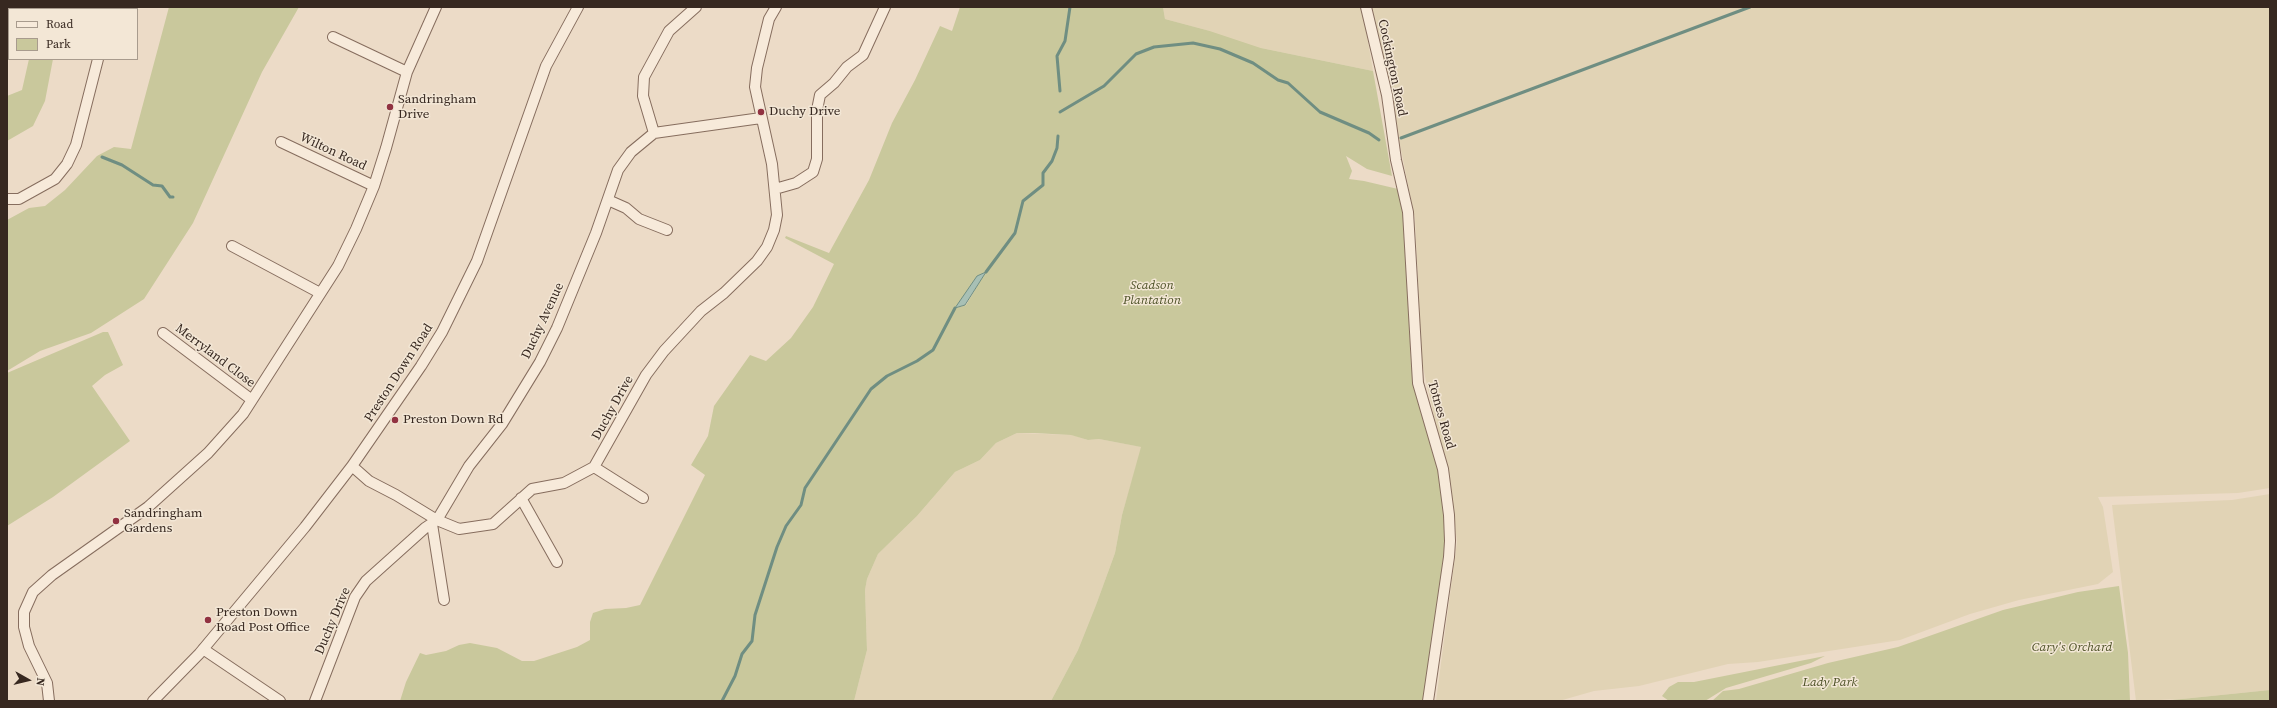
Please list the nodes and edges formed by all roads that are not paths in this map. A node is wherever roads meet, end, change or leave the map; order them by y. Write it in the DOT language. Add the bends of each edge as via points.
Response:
graph roads {
  1 [pos="436,7"];
  2 [pos="578,7"];
  3 [pos="696,7"];
  4 [pos="776,7"];
  5 [pos="885,7"];
  6 [pos="1366,7"];
  7 [pos="333,37"];
  8 [pos="98,60"];
  9 [pos="407,72"];
  10 [pos="761,118"];
  11 [pos="654,133"];
  12 [pos="1392,135"];
  13 [pos="281,142"];
  14 [pos="374,186"];
  15 [pos="774,189"];
  16 [pos="7,199"];
  17 [pos="608,200"];
  18 [pos="667,230"];
  19 [pos="232,246"];
  20 [pos="320,293"];
  21 [pos="164,333"];
  22 [pos="252,400"];
  23 [pos="352,466"];
  24 [pos="594,467"];
  25 [pos="521,498"];
  26 [pos="643,498"];
  27 [pos="435,522"];
  28 [pos="557,562"];
  29 [pos="444,600"];
  30 [pos="203,649"];
  31 [pos="49,701"];
  32 [pos="153,701"];
  33 [pos="280,701"];
  34 [pos="315,701"];
  35 [pos="1428,701"];
  1 -- 9 [label="street"];
  2 -- 23 [label="street, Preston Down Road" via="546,66 487,232 454,310 421,366"];
  3 -- 11 [label="street" via="669,31 644,77 644,96"];
  4 -- 10 [label="street, Duchy Drive" via="769,19 757,68 755,87"];
  5 -- 15 [label="street" via="863,55 847,67 820,95 816,110 817,158 813,172 796,183"];
  6 -- 12 [label="street, Cockington Road" via="1387,95"];
  7 -- 9 [label="street"];
  8 -- 16 [label="street" via="76,144 67,164 55,179 19,198"];
  9 -- 14 [label="street"];
  10 -- 11 [label="street"];
  10 -- 15 [label="street, Duchy Drive" via="772,164"];
  11 -- 17 [label="street, Duchy Avenue" via="630,152 618,170"];
  12 -- 35 [label="street, Totnes Road" via="1408,212 1418,383 1443,469 1450,541"];
  13 -- 14 [label="street, Wilton Road"];
  14 -- 20 [label="street" via="338,266"];
  15 -- 24 [label="street, Duchy Drive" via="777,215 767,247 757,261 701,311 664,351 646,375"];
  17 -- 18 [label="street" via="626,208 639,219"];
  17 -- 27 [label="street, Duchy Avenue" via="557,328 540,362 502,424 469,466"];
  19 -- 20 [label="street"];
  20 -- 22 [label="street"];
  21 -- 22 [label="street, Merryland Close"];
  22 -- 31 [label="street" via="243,414 208,453 159,497 52,575 33,592 24,612 24,627 29,646 47,683"];
  23 -- 27 [label="street" via="369,481 396,495"];
  23 -- 30 [label="street, Preston Down Road" via="305,527"];
  24 -- 25 [label="street" via="564,484 532,489"];
  24 -- 26 [label="street"];
  25 -- 27 [label="street" via="493,524 459,529"];
  25 -- 28 [label="street"];
  27 -- 29 [label="street"];
  27 -- 34 [label="street, Duchy Drive" via="366,581 355,597"];
  30 -- 32 [label="street, Preston Down Road"];
  30 -- 33 [label="street"];
}
